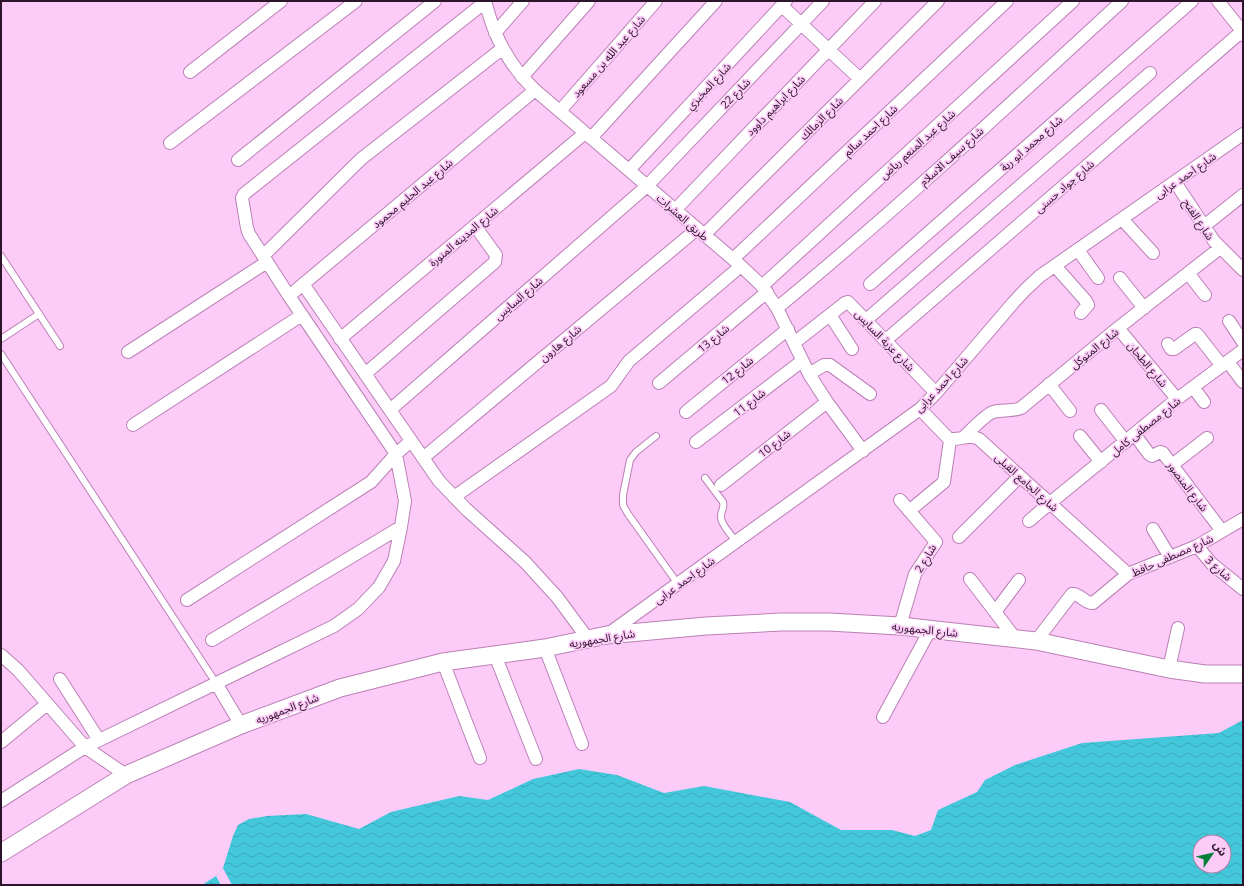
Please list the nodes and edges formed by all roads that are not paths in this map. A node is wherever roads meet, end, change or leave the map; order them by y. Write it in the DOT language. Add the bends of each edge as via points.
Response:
graph roads {
  1 [pos="281,1"];
  2 [pos="356,1"];
  3 [pos="435,1"];
  4 [pos="523,1"];
  5 [pos="589,1"];
  6 [pos="656,1"];
  7 [pos="716,1"];
  8 [pos="823,1"];
  9 [pos="874,1"];
  10 [pos="938,1"];
  11 [pos="1073,1"];
  12 [pos="1122,1"];
  13 [pos="1192,1"];
  14 [pos="1218,1"];
  15 [pos="485,2"];
  16 [pos="1003,2"];
  17 [pos="784,3"];
  18 [pos="801,24"];
  19 [pos="1241,29"];
  20 [pos="495,33"];
  21 [pos="503,48"];
  22 [pos="828,49"];
  23 [pos="190,72"];
  24 [pos="1150,73"];
  25 [pos="522,77"];
  26 [pos="860,79"];
  27 [pos="535,90"];
  28 [pos="560,111"];
  29 [pos="1243,134"];
  30 [pos="588,135"];
  31 [pos="170,142"];
  32 [pos="238,160"];
  33 [pos="629,170"];
  34 [pos="1175,182"];
  35 [pos="647,186"];
  36 [pos="1243,195"];
  37 [pos="675,210"];
  38 [pos="1122,219"];
  39 [pos="475,226"];
  40 [pos="1204,226"];
  41 [pos="701,232"];
  42 [pos="1220,248"];
  43 [pos="1078,250"];
  44 [pos="1153,253"];
  45 [pos="1,256"];
  46 [pos="265,259"];
  47 [pos="737,262"];
  48 [pos="1241,263"];
  49 [pos="1055,266"];
  50 [pos="1188,272"];
  51 [pos="1098,278"];
  52 [pos="1120,278"];
  53 [pos="303,284"];
  54 [pos="870,284"];
  55 [pos="764,289"];
  56 [pos="288,296"];
  57 [pos="1205,296"];
  58 [pos="777,308"];
  59 [pos="1144,308"];
  60 [pos="1081,313"];
  61 [pos="39,314"];
  62 [pos="302,315"];
  63 [pos="830,315"];
  64 [pos="866,320"];
  65 [pos="1229,321"];
  66 [pos="1118,328"];
  67 [pos="788,329"];
  68 [pos="1,339"];
  69 [pos="340,339"];
  70 [pos="886,340"];
  71 [pos="1243,342"];
  72 [pos="794,343"];
  73 [pos="1168,344"];
  74 [pos="60,346"];
  75 [pos="852,349"];
  76 [pos="1243,350"];
  77 [pos="128,352"];
  78 [pos="1,354"];
  79 [pos="802,361"];
  80 [pos="1225,364"];
  81 [pos="365,374"];
  82 [pos="810,374"];
  83 [pos="1243,382"];
  84 [pos="659,383"];
  85 [pos="1049,384"];
  86 [pos="1193,387"];
  87 [pos="936,393"];
  88 [pos="870,394"];
  89 [pos="1178,399"];
  90 [pos="827,402"];
  91 [pos="1204,402"];
  92 [pos="920,409"];
  93 [pos="390,410"];
  94 [pos="1101,410"];
  95 [pos="1070,411"];
  96 [pos="686,412"];
  97 [pos="133,425"];
  98 [pos="656,436"];
  99 [pos="1080,436"];
  100 [pos="964,437"];
  101 [pos="1131,438"];
  102 [pos="1207,438"];
  103 [pos="950,440"];
  104 [pos="411,441"];
  105 [pos="696,442"];
  106 [pos="863,451"];
  107 [pos="396,454"];
  108 [pos="423,458"];
  109 [pos="1101,462"];
  110 [pos="1172,465"];
  111 [pos="1020,476"];
  112 [pos="705,478"];
  113 [pos="721,485"];
  114 [pos="454,497"];
  115 [pos="900,500"];
  116 [pos="1050,503"];
  117 [pos="909,511"];
  118 [pos="1243,519"];
  119 [pos="1030,521"];
  120 [pos="402,527"];
  121 [pos="1153,530"];
  122 [pos="1222,531"];
  123 [pos="958,537"];
  124 [pos="736,542"];
  125 [pos="1197,546"];
  126 [pos="1170,557"];
  127 [pos="1128,574"];
  128 [pos="970,579"];
  129 [pos="1019,580"];
  130 [pos="678,584"];
  131 [pos="1243,589"];
  132 [pos="187,600"];
  133 [pos="995,612"];
  134 [pos="900,626"];
  135 [pos="1178,628"];
  136 [pos="930,630"];
  137 [pos="607,635"];
  138 [pos="1015,638"];
  139 [pos="588,639"];
  140 [pos="212,640"];
  141 [pos="1036,641"];
  142 [pos="545,648"];
  143 [pos="1,655"];
  144 [pos="495,655"];
  145 [pos="443,662"];
  146 [pos="1169,668"];
  147 [pos="1243,674"];
  148 [pos="60,679"];
  149 [pos="216,683"];
  150 [pos="47,704"];
  151 [pos="883,717"];
  152 [pos="241,725"];
  153 [pos="99,740"];
  154 [pos="1,742"];
  155 [pos="582,744"];
  156 [pos="85,747"];
  157 [pos="480,758"];
  158 [pos="536,759"];
  159 [pos="126,775"];
  160 [pos="1,801"];
  161 [pos="1,853"];
  1 -- 23 [label="street"];
  2 -- 31 [label="street"];
  3 -- 32 [label="street"];
  4 -- 20 [label="street"];
  5 -- 25 [label="street"];
  6 -- 28 [label="street, شارع عبد الله بن مسعود"];
  7 -- 30 [label="street, شارع المدينه المنورة"];
  8 -- 18 [label="street, شارع 22"];
  9 -- 22 [label="street, شارع ابراهيم داوود"];
  10 -- 26 [label="street, شارع الزمالك"];
  11 -- 55 [label="street, شارع عبد المنعم رياض"];
  12 -- 58 [label="street, شارع سيف الاسلام" via="831,263"];
  13 -- 54 [label="street, شارع محمد ابو رية"];
  14 -- 19 [label="street"];
  15 -- 20 [label="street, طريق العشرات"];
  15 -- 46 [label="street" via="244,194 241,202 247,228"];
  16 -- 47 [label="street, شارع احمد سالم"];
  17 -- 18 [label="street"];
  17 -- 33 [label="street, شارع المخبزي"];
  18 -- 22 [label="street"];
  18 -- 35 [label="street, شارع 22"];
  19 -- 70 [label="street, شارع جواد حسنى"];
  20 -- 21 [label="street, طريق العشرات"];
  21 -- 25 [label="street, طريق العشرات"];
  21 -- 46 [label="street" via="361,159"];
  22 -- 26 [label="street"];
  22 -- 37 [label="street, شارع ابراهيم داوود"];
  24 -- 64 [label="street"];
  25 -- 27 [label="street, طريق العشرات"];
  26 -- 41 [label="street, شارع الزمالك"];
  27 -- 28 [label="street, طريق العشرات"];
  27 -- 53 [label="street, شارع عبد الحليم محمود"];
  28 -- 30 [label="street, طريق العشرات"];
  29 -- 34 [label="street, شارع احمد عرابى"];
  30 -- 33 [label="street, طريق العشرات"];
  30 -- 39 [label="street, شارع المدينه المنورة"];
  33 -- 35 [label="street, طريق العشرات"];
  34 -- 38 [label="street, شارع احمد عرابى"];
  34 -- 40 [label="street, شارع الفتح"];
  35 -- 37 [label="street, طريق العشرات"];
  35 -- 93 [label="street, شارع السايس"];
  36 -- 40 [label="street"];
  37 -- 41 [label="street, طريق العشرات"];
  38 -- 43 [label="street, شارع احمد عرابى"];
  38 -- 44 [label="street"];
  39 -- 69 [label="street, شارع المدينه المنورة"];
  39 -- 81 [label="street" via="496,255 495,262"];
  40 -- 42 [label="street, شارع الفتح"];
  41 -- 47 [label="street, طريق العشرات"];
  41 -- 108 [label="street, شارع هارون"];
  42 -- 48 [label="street, شارع الفتح"];
  42 -- 50 [label="street, شارع المتوكل"];
  43 -- 49 [label="street, شارع احمد عرابى"];
  43 -- 51 [label="street"];
  45 -- 61 [label="lane"];
  46 -- 56 [label="street"];
  46 -- 77 [label="street"];
  47 -- 55 [label="street, طريق العشرات"];
  47 -- 114 [label="street, شارع احمد سالم" via="629,361 611,386"];
  49 -- 60 [label="street" via="1086,301 1088,305"];
  49 -- 87 [label="street, شارع احمد عرابى" via="1022,293"];
  50 -- 57 [label="street"];
  50 -- 59 [label="street, شارع المتوكل"];
  52 -- 59 [label="street"];
  53 -- 56 [label="street, شارع عبد الحليم محمود"];
  53 -- 69 [label="street"];
  55 -- 58 [label="street, طريق العشرات"];
  55 -- 84 [label="street, شارع 13"];
  56 -- 62 [label="street"];
  58 -- 67 [label="street, طريق العشرات"];
  59 -- 66 [label="street, شارع المتوكل"];
  61 -- 68 [label="lane"];
  61 -- 74 [label="lane"];
  62 -- 97 [label="street"];
  62 -- 107 [label="street"];
  63 -- 64 [label="street, شارع عزبة السايس" via="848,302"];
  63 -- 72 [label="street, شارع عزبة السايس"];
  63 -- 75 [label="street"];
  64 -- 70 [label="street, شارع عزبة السايس"];
  65 -- 71 [label="street"];
  66 -- 85 [label="street, شارع المتوكل"];
  66 -- 89 [label="street, شارع الطحان"];
  67 -- 72 [label="street, طريق العشرات"];
  67 -- 96 [label="street, شارع 12"];
  69 -- 81 [label="street"];
  70 -- 87 [label="street, شارع عزبة السايس"];
  72 -- 79 [label="street, طريق العشرات"];
  73 -- 80 [label="street" via="1174,349 1197,334"];
  76 -- 80 [label="street, شارع مصطفى كامل"];
  78 -- 149 [label="lane"];
  79 -- 82 [label="street, طريق العشرات"];
  79 -- 105 [label="street, شارع 11"];
  80 -- 83 [label="street"];
  80 -- 86 [label="street, شارع مصطفى كامل"];
  81 -- 93 [label="street"];
  82 -- 88 [label="street" via="824,365 830,365"];
  82 -- 90 [label="street, طريق العشرات"];
  85 -- 95 [label="street"];
  85 -- 100 [label="street, شارع المتوكل" via="1021,408 991,413"];
  86 -- 89 [label="street, شارع مصطفى كامل"];
  86 -- 91 [label="street"];
  87 -- 92 [label="street, شارع احمد عرابى"];
  89 -- 101 [label="street, شارع مصطفى كامل"];
  90 -- 106 [label="street, طريق العشرات"];
  90 -- 113 [label="street, شارع 10"];
  92 -- 103 [label="street"];
  92 -- 106 [label="street, شارع احمد عرابى"];
  93 -- 104 [label="street"];
  94 -- 101 [label="street"];
  98 -- 130 [label="lane" via="630,460 623,505"];
  99 -- 109 [label="street"];
  100 -- 103 [label="street, شارع الجامع القبلى"];
  100 -- 111 [label="street, شارع الجامع القبلى" via="979,439"];
  101 -- 109 [label="street, شارع مصطفى كامل"];
  101 -- 110 [label="street, شارع المنصور" via="1149,454 1154,456 1162,452"];
  102 -- 110 [label="street"];
  103 -- 117 [label="street" via="944,482"];
  104 -- 107 [label="street"];
  104 -- 108 [label="street"];
  106 -- 124 [label="street, شارع احمد عرابى"];
  107 -- 120 [label="street" via="405,501"];
  107 -- 132 [label="street" via="371,482"];
  108 -- 114 [label="street"];
  109 -- 116 [label="street, شارع مصطفى كامل"];
  110 -- 122 [label="street, شارع المنصور"];
  111 -- 116 [label="street, شارع الجامع القبلى"];
  111 -- 123 [label="street"];
  112 -- 124 [label="lane" via="723,502 720,516"];
  114 -- 139 [label="street" via="530,567 557,597"];
  115 -- 117 [label="street, شارع 2"];
  116 -- 119 [label="street, شارع مصطفى كامل"];
  116 -- 127 [label="street, شارع الجامع القبلى"];
  117 -- 134 [label="street, شارع 2" via="936,543 915,574"];
  118 -- 122 [label="street, شارع مصطفى حافظ"];
  120 -- 140 [label="street"];
  120 -- 149 [label="street" via="394,561 379,587 358,609 334,626"];
  121 -- 126 [label="street"];
  122 -- 125 [label="street, شارع مصطفى حافظ"];
  124 -- 130 [label="street, شارع احمد عرابى"];
  125 -- 126 [label="street, شارع مصطفى حافظ"];
  125 -- 131 [label="street, شارع 3" via="1212,564"];
  126 -- 127 [label="street, شارع مصطفى حافظ"];
  127 -- 141 [label="street, شارع مصطفى حافظ" via="1092,603 1072,594"];
  128 -- 133 [label="street"];
  129 -- 133 [label="street"];
  130 -- 137 [label="street, شارع احمد عرابى"];
  133 -- 138 [label="street"];
  134 -- 136 [label="street, شارع الجمهوريه"];
  134 -- 137 [label="street, شارع الجمهوريه" via="781,622"];
  135 -- 146 [label="street"];
  136 -- 138 [label="street, شارع الجمهوريه"];
  136 -- 151 [label="street"];
  137 -- 139 [label="street, شارع الجمهوريه"];
  138 -- 141 [label="street, شارع الجمهوريه"];
  139 -- 142 [label="street, شارع الجمهوريه"];
  141 -- 146 [label="street, شارع الجمهوريه"];
  142 -- 144 [label="street, شارع الجمهوريه"];
  142 -- 155 [label="street"];
  143 -- 150 [label="street" via="18,670"];
  144 -- 145 [label="street, شارع الجمهوريه"];
  144 -- 158 [label="street"];
  145 -- 152 [label="street, شارع الجمهوريه" via="340,688"];
  145 -- 157 [label="street"];
  146 -- 147 [label="street, شارع الجمهوريه" via="1205,674"];
  148 -- 153 [label="street"];
  149 -- 152 [label="street"];
  149 -- 153 [label="street"];
  150 -- 154 [label="street"];
  150 -- 156 [label="street"];
  152 -- 159 [label="street, شارع الجمهوريه"];
  153 -- 156 [label="street"];
  156 -- 159 [label="street"];
  156 -- 160 [label="street"];
  159 -- 161 [label="street, شارع الجمهوريه"];
}
